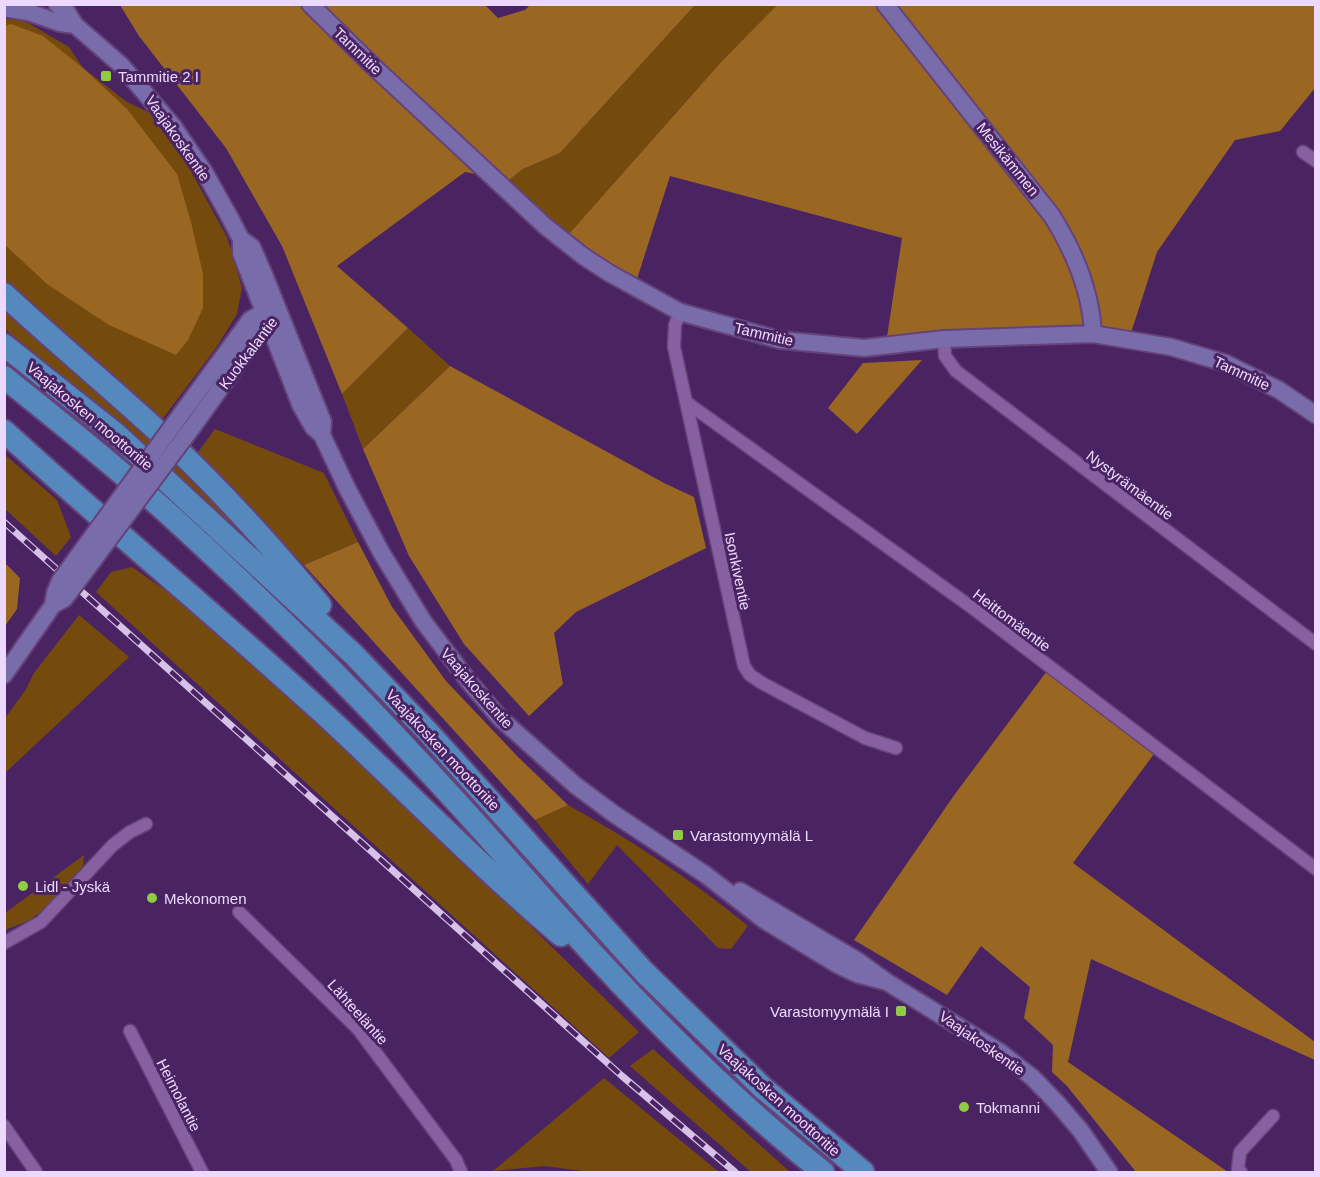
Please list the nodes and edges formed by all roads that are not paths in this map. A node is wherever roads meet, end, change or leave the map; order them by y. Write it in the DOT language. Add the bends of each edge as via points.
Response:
graph roads {
  1 [pos="12,4"];
  2 [pos="57,4"];
  3 [pos="310,4"];
  4 [pos="885,4"];
  5 [pos="4,8"];
  6 [pos="75,25"];
  7 [pos="1303,152"];
  8 [pos="1316,161"];
  9 [pos="4,294"];
  10 [pos="680,312"];
  11 [pos="271,317"];
  12 [pos="1093,334"];
  13 [pos="944,339"];
  14 [pos="4,345"];
  15 [pos="4,377"];
  16 [pos="686,402"];
  17 [pos="1316,415"];
  18 [pos="4,431"];
  19 [pos="109,526"];
  20 [pos="1316,644"];
  21 [pos="353,654"];
  22 [pos="4,675"];
  23 [pos="896,748"];
  24 [pos="146,824"];
  25 [pos="1316,869"];
  26 [pos="239,912"];
  27 [pos="4,943"];
  28 [pos="593,954"];
  29 [pos="130,1031"];
  30 [pos="1273,1116"];
  31 [pos="4,1126"];
  32 [pos="36,1173"];
  33 [pos="202,1173"];
  34 [pos="461,1173"];
  35 [pos="823,1173"];
  36 [pos="863,1173"];
  37 [pos="1109,1173"];
  38 [pos="1241,1173"];
  1 -- 5 [label="main road"];
  2 -- 6 [label="main road, Vaajakoskentie"];
  3 -- 10 [label="main road, Tammitie" via="545,226 609,273"];
  4 -- 12 [label="main road, Mesikämmen" via="1052,216 1080,276 1092,315"];
  5 -- 6 [label="main road, Vaajakoskentie"];
  6 -- 11 [label="main road, Vaajakoskentie" via="121,65 173,126 205,172 241,239 241,253"];
  7 -- 8 [label="street"];
  9 -- 21 [label="highway" via="210,481 294,573 330,617"];
  10 -- 13 [label="main road, Tammitie" via="780,340 864,348"];
  10 -- 16 [label="street, Isonkiventie" via="674,347"];
  11 -- 19 [label="main road, Kuokkalantie, bridge" via="188,419"];
  11 -- 37 [label="main road, Vaajakoskentie" via="301,406 322,435 381,552 423,621 500,718 574,785 765,920 838,965 887,982 1000,1052 1058,1104 1082,1131"];
  12 -- 13 [label="main road, Tammitie"];
  12 -- 17 [label="main road, Tammitie" via="1171,347 1226,363 1279,390"];
  13 -- 20 [label="street, Nystyrämäentie" via="945,356 956,372"];
  14 -- 21 [label="highway, Vaajakosken moottoritie" via="116,434"];
  15 -- 28 [label="highway, Vaajakosken moottoritie" via="131,481 355,693"];
  16 -- 23 [label="street, Isonkiventie" via="744,666 750,675 772,689 865,738"];
  16 -- 25 [label="street, Heittomäentie" via="974,609"];
  18 -- 19 [label="highway"];
  19 -- 22 [label="main road, Kuokkalantie, bridge" via="60,580 53,605"];
  19 -- 28 [label="highway" via="239,637 514,895 562,936"];
  21 -- 36 [label="highway, Vaajakosken moottoritie" via="652,980 763,1088"];
  24 -- 27 [label="street" via="113,845 41,922"];
  26 -- 34 [label="street, Lähteeläntie" via="358,1029 456,1160"];
  28 -- 35 [label="highway, Vaajakosken moottoritie" via="685,1048"];
  29 -- 33 [label="street, Heimolantie"];
  30 -- 38 [label="street" via="1240,1152"];
  31 -- 32 [label="street"];
}
